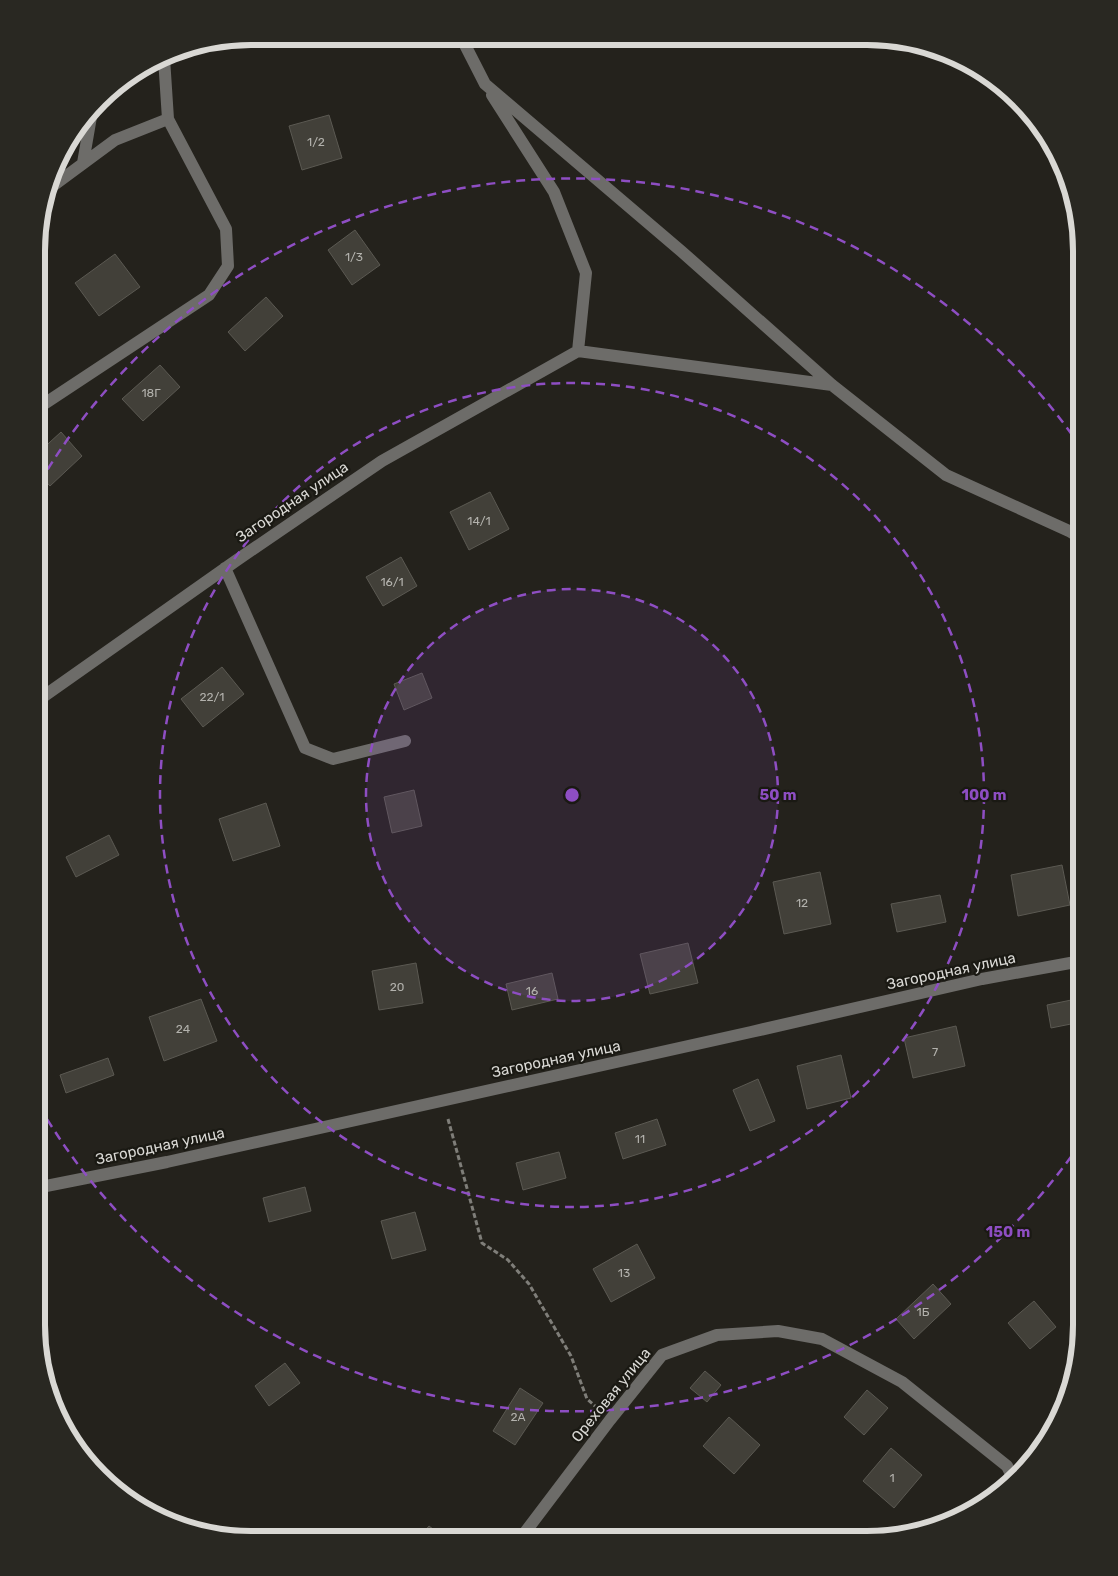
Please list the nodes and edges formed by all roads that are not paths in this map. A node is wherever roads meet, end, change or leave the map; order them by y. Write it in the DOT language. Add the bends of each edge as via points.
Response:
graph roads {
  1 [pos="464,45"];
  2 [pos="164,64"];
  3 [pos="485,84"];
  4 [pos="168,119"];
  5 [pos="90,121"];
  6 [pos="84,163"];
  7 [pos="57,183"];
  8 [pos="578,351"];
  9 [pos="832,385"];
  10 [pos="45,403"];
  11 [pos="1073,533"];
  12 [pos="226,568"];
  13 [pos="45,695"];
  14 [pos="405,741"];
  15 [pos="1073,962"];
  16 [pos="45,1186"];
  17 [pos="1011,1473"];
  18 [pos="526,1531"];
  1 -- 3 [label="street"];
  2 -- 4 [label="street"];
  3 -- 8 [label="street" via="554,192 586,273"];
  3 -- 9 [label="street"];
  4 -- 6 [label="street" via="115,140"];
  4 -- 10 [label="street" via="226,229 228,266 209,295"];
  5 -- 6 [label="street"];
  6 -- 7 [label="street"];
  8 -- 9 [label="street"];
  8 -- 12 [label="street, Загородная улица" via="382,461"];
  9 -- 11 [label="street" via="946,474"];
  12 -- 13 [label="street, Загородная улица"];
  12 -- 14 [label="street" via="305,748 333,759"];
  15 -- 16 [label="street, Загородная улица" via="982,979 176,1160"];
  17 -- 18 [label="street, Ореховая улица" via="1007,1466 902,1382 822,1339 778,1331 717,1335 662,1355"];
}
